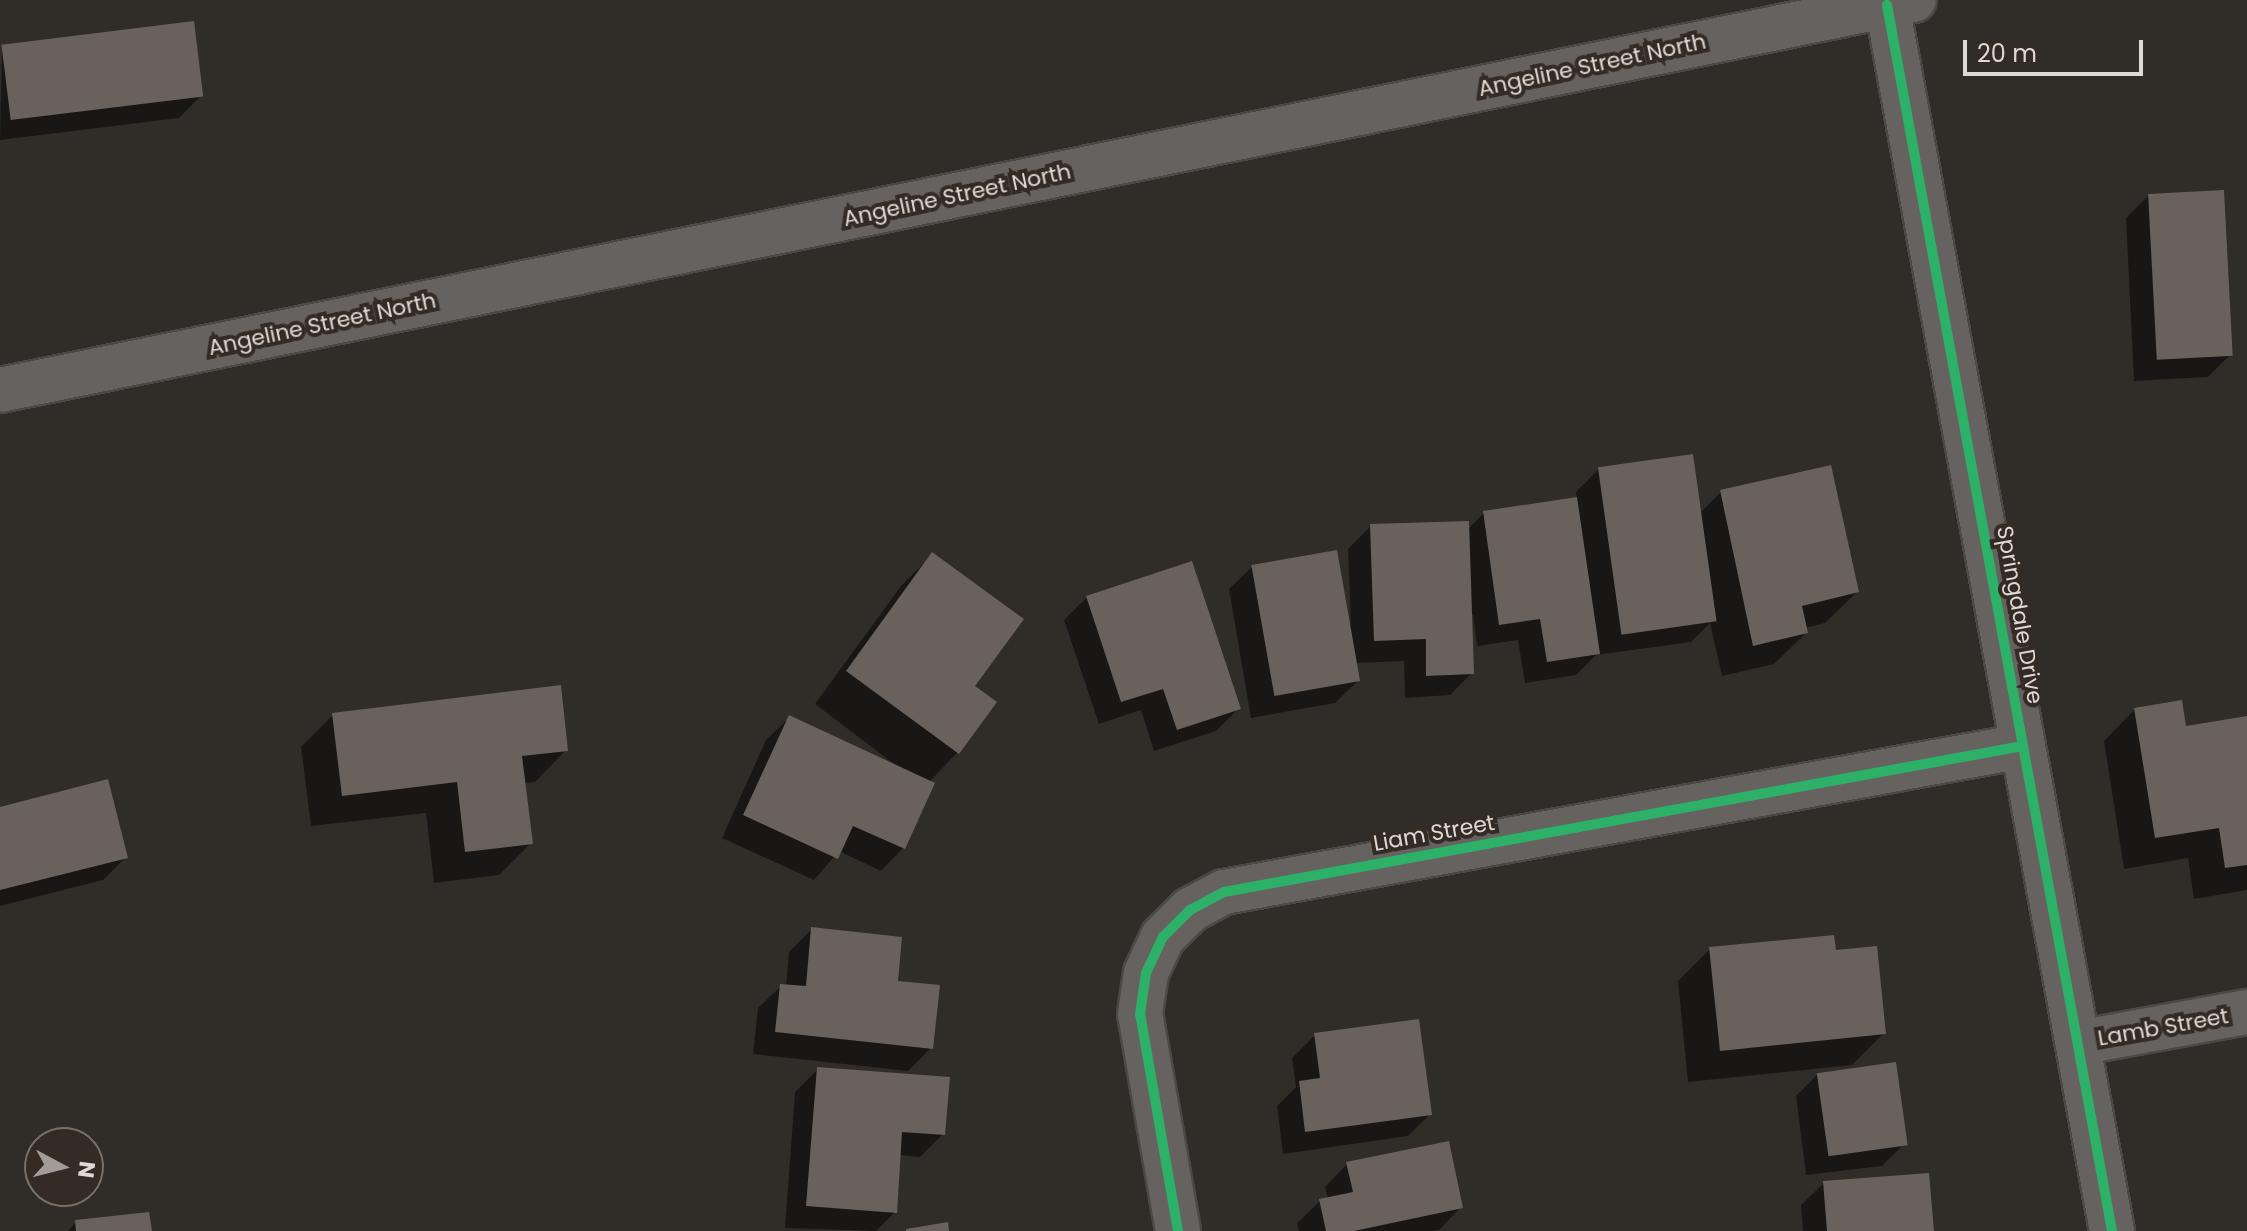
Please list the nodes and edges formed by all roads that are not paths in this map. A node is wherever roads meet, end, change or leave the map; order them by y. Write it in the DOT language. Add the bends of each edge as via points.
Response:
graph roads {
  1 [pos="1900,3"];
  2 [pos="0,390"];
  3 [pos="2023,746"];
  4 [pos="2247,1012"];
  5 [pos="2078,1043"];
  6 [pos="1178,1231"];
  7 [pos="2112,1231"];
  1 -- 2 [label="street, Angeline Street North"];
  1 -- 3 [label="street, Springdale Drive"];
  3 -- 5 [label="street, Springdale Drive"];
  3 -- 6 [label="street, Liam Street" via="1224,892 1190,910 1163,937 1146,973 1140,1014"];
  4 -- 5 [label="street, Lamb Street"];
  5 -- 7 [label="street, Springdale Drive"];
}
